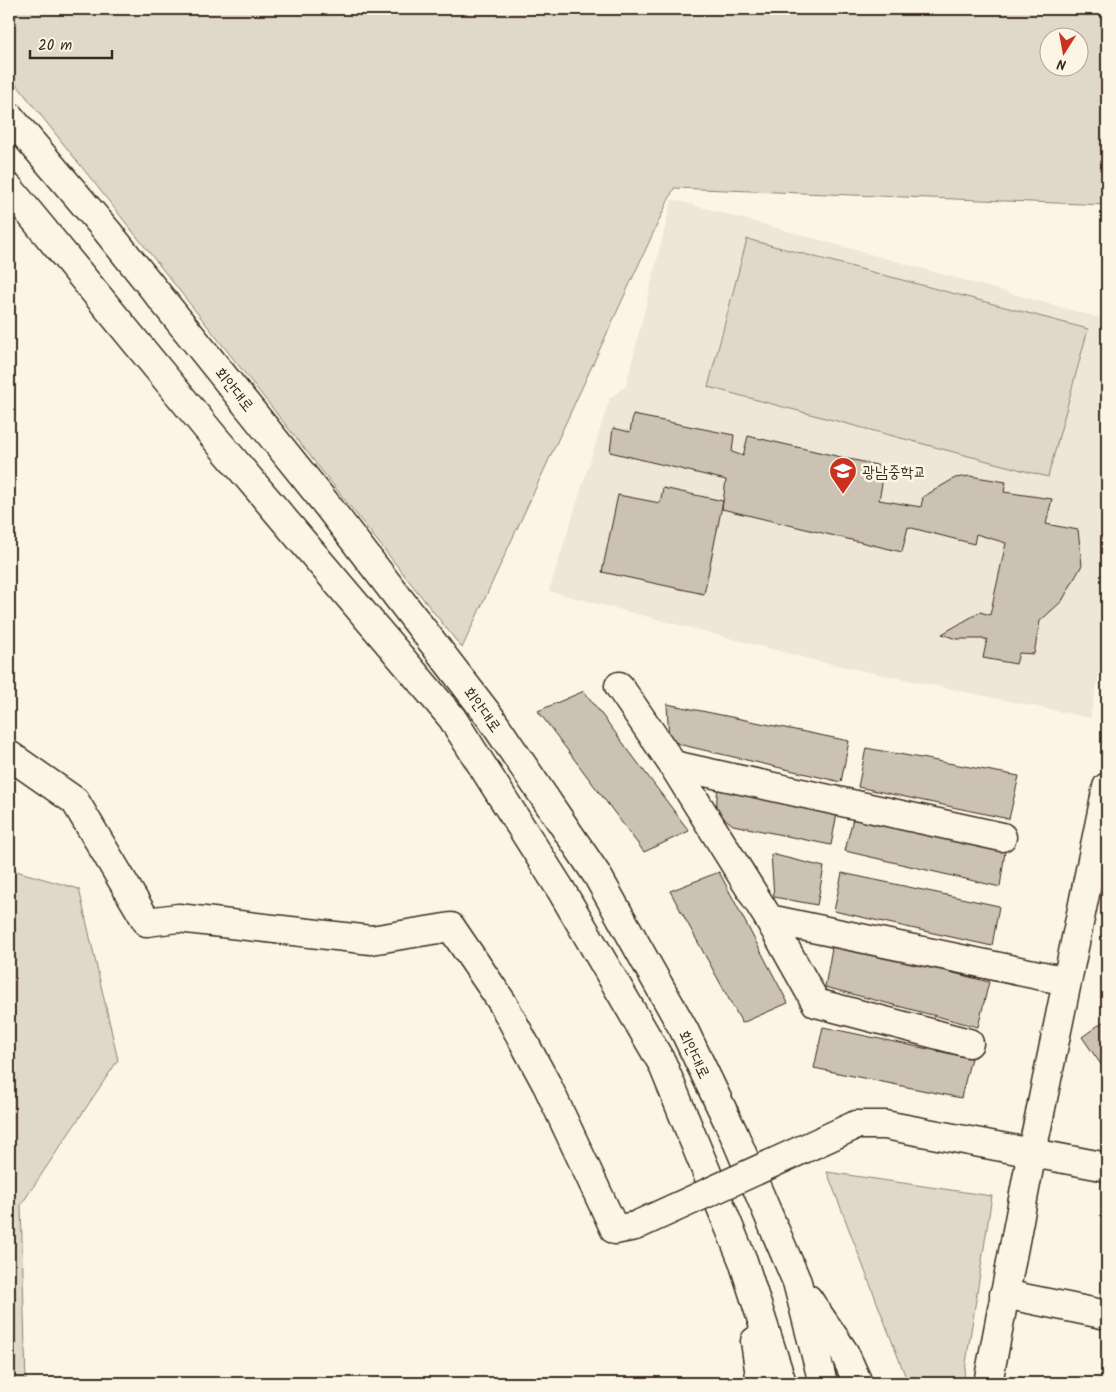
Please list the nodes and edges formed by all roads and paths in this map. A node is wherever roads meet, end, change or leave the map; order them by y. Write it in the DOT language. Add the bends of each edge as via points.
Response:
graph roads {
  1 [pos="9,116"];
  2 [pos="9,188"];
  3 [pos="619,686"];
  4 [pos="9,755"];
  5 [pos="673,765"];
  6 [pos="1107,787"];
  7 [pos="1002,837"];
  8 [pos="769,919"];
  9 [pos="1067,981"];
  10 [pos="969,1043"];
  11 [pos="1032,1152"];
  12 [pos="1107,1167"];
  13 [pos="743,1260"];
  14 [pos="797,1282"];
  15 [pos="1004,1294"];
  16 [pos="1107,1315"];
  17 [pos="761,1383"];
  18 [pos="782,1383"];
  19 [pos="823,1383"];
  20 [pos="858,1383"];
  21 [pos="988,1383"];
  1 -- 14 [label="main road, 회안대로" via="107,231 327,504 490,717 597,875 684,1030 733,1132"];
  2 -- 13 [label="main road, 회안대로" via="452,718 561,890 662,1063"];
  3 -- 5 [label="main road"];
  4 -- 11 [label="main road, bridge" via="75,801 147,922 178,918 371,940 451,927 506,1010 547,1085 615,1230 635,1226 856,1124 885,1125"];
  5 -- 7 [label="main road"];
  5 -- 8 [label="main road"];
  6 -- 9 [label="main road"];
  8 -- 9 [label="main road"];
  8 -- 10 [label="main road" via="816,1003"];
  9 -- 11 [label="main road"];
  11 -- 12 [label="main road"];
  11 -- 15 [label="main road"];
  13 -- 17 [label="main road"];
  13 -- 18 [label="main road, 회안대로"];
  14 -- 19 [label="main road, 회안대로"];
  14 -- 20 [label="main road" via="844,1352"];
  15 -- 16 [label="main road"];
  15 -- 21 [label="main road"];
}
